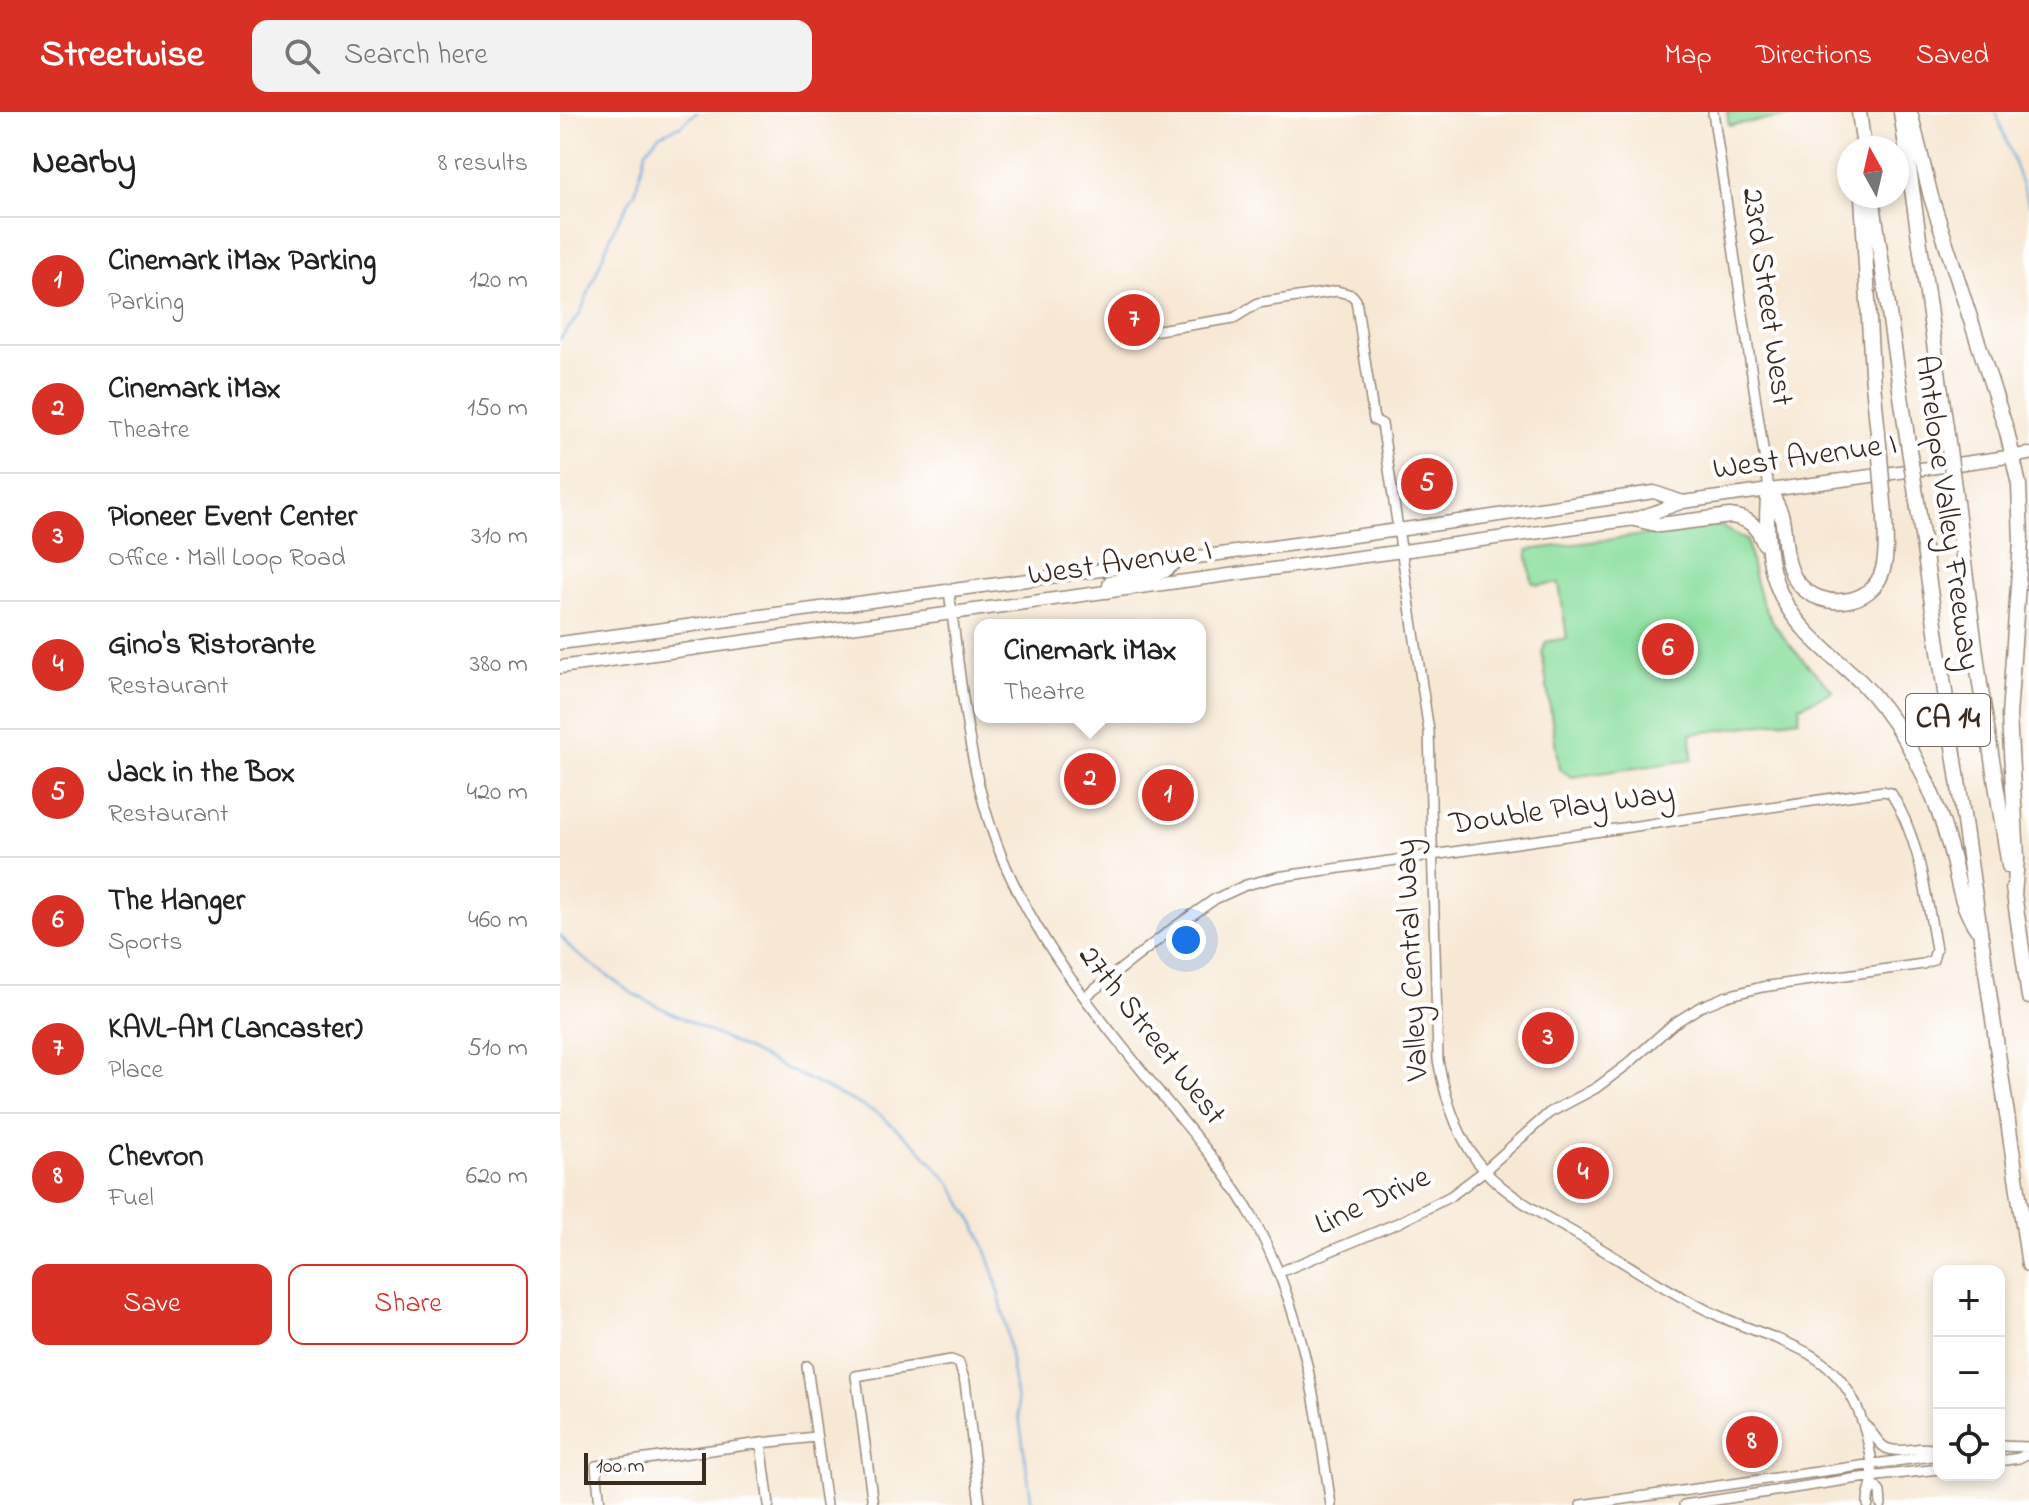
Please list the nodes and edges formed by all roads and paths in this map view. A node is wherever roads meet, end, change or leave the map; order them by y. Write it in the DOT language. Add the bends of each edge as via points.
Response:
graph roads {
  1 [pos="1713,112"];
  2 [pos="1859,112"];
  3 [pos="1901,112"];
  4 [pos="1910,112"];
  5 [pos="1862,136"];
  6 [pos="1863,208"];
  7 [pos="1874,208"];
  8 [pos="1152,331"];
  9 [pos="2029,454"];
  10 [pos="2013,456"];
  11 [pos="1769,489"];
  12 [pos="1683,502"];
  13 [pos="1635,519"];
  14 [pos="1398,530"];
  15 [pos="1401,551"];
  16 [pos="1771,557"];
  17 [pos="1178,560"];
  18 [pos="949,591"];
  19 [pos="1107,592"];
  20 [pos="952,613"];
  21 [pos="560,643"];
  22 [pos="560,667"];
  23 [pos="1891,793"];
  24 [pos="1433,855"];
  25 [pos="2014,896"];
  26 [pos="1979,932"];
  27 [pos="1085,997"];
  28 [pos="2029,997"];
  29 [pos="1484,1171"];
  30 [pos="2029,1265"];
  31 [pos="1280,1272"];
  32 [pos="807,1366"];
  33 [pos="1862,1423"];
  34 [pos="815,1437"];
  35 [pos="761,1443"];
  36 [pos="2005,1447"];
  37 [pos="1933,1450"];
  38 [pos="2029,1450"];
  39 [pos="1933,1454"];
  40 [pos="2005,1460"];
  41 [pos="1871,1464"];
  42 [pos="1933,1470"];
  43 [pos="1872,1480"];
  44 [pos="600,1505"];
  45 [pos="769,1505"];
  46 [pos="826,1505"];
  47 [pos="873,1505"];
  48 [pos="980,1505"];
  49 [pos="1331,1505"];
  50 [pos="1581,1505"];
  51 [pos="1684,1505"];
  52 [pos="1868,1505"];
  53 [pos="1881,1505"];
  1 -- 11 [label="street, 23rd Street West"];
  2 -- 5 [label="highway"];
  3 -- 25 [label="highway, Antelope Valley Freeway / CA 14, bridge"];
  4 -- 10 [label="highway" via="1931,197"];
  6 -- 11 [label="highway, bridge" via="1885,514 1885,560 1874,588 1844,602 1809,594 1796,581 1781,515"];
  7 -- 26 [label="highway, Antelope Valley Freeway / CA 14, bridge"];
  8 -- 14 [label="street, Valley Central Way" via="1234,318 1258,303 1337,291 1352,295 1374,420 1382,424"];
  9 -- 10 [label="main road, West Avenue I"];
  10 -- 11 [label="main road, West Avenue I"];
  10 -- 25 [label="highway" via="2022,515 2009,716 2017,858"];
  11 -- 12 [label="main road, West Avenue I"];
  11 -- 16 [label="highway"];
  12 -- 13 [label="main road, West Avenue I"];
  12 -- 14 [label="main road, West Avenue I" via="1654,492"];
  13 -- 15 [label="main road, West Avenue I"];
  13 -- 16 [label="highway" via="1660,525 1739,517 1758,529"];
  14 -- 15 [label="street, Valley Central Way"];
  14 -- 17 [label="main road, West Avenue I"];
  15 -- 19 [label="main road, West Avenue I"];
  15 -- 24 [label="street, Valley Central Way" via="1429,731"];
  16 -- 26 [label="highway" via="1774,579 1791,612 1871,694 1904,737 1935,802 1964,910"];
  17 -- 18 [label="main road, West Avenue I"];
  17 -- 19 [label="main road" via="1165,571 1110,582"];
  18 -- 20 [label="street, 27th Street West"];
  18 -- 21 [label="main road, West Avenue I"];
  19 -- 20 [label="main road, West Avenue I"];
  20 -- 22 [label="main road, West Avenue I"];
  20 -- 27 [label="street, 27th Street West" via="971,755 986,814 1026,906"];
  23 -- 24 [label="street, Double Play Way"];
  23 -- 29 [label="street, Line Drive" via="1919,861 1936,949 1933,960 1762,987 1700,1007 1596,1088 1549,1113"];
  24 -- 27 [label="street, Double Play Way" via="1246,885 1215,899"];
  24 -- 29 [label="street, Valley Central Way" via="1438,1060 1449,1106"];
  25 -- 28 [label="highway, Antelope Valley Freeway / CA 14"];
  26 -- 30 [label="highway, Antelope Valley Freeway / CA 14"];
  27 -- 31 [label="street, 27th Street West" via="1221,1168"];
  29 -- 31 [label="street, Line Drive" via="1451,1196 1400,1222"];
  29 -- 33 [label="street, Valley Central Way" via="1555,1222 1654,1280 1718,1315 1815,1356 1850,1394"];
  31 -- 49 [label="street, 27th Street West" via="1310,1370"];
  32 -- 34 [label="street"];
  33 -- 37 [label="street" via="1889,1450"];
  33 -- 41 [label="street, Valley Central Way"];
  34 -- 35 [label="street"];
  34 -- 46 [label="street"];
  35 -- 44 [label="street" via="596,1466"];
  35 -- 45 [label="street"];
  36 -- 38 [label="street"];
  38 -- 40 [label="street"];
  39 -- 41 [label="street"];
  41 -- 43 [label="street, Valley Central Way"];
  41 -- 50 [label="street"];
  42 -- 43 [label="street"];
  43 -- 51 [label="street"];
  43 -- 52 [label="street, Valley Central Way"];
  43 -- 53 [label="street, Valley Central Way"];
  47 -- 48 [label="street" via="856,1376 951,1360 959,1363 965,1382"];
}
